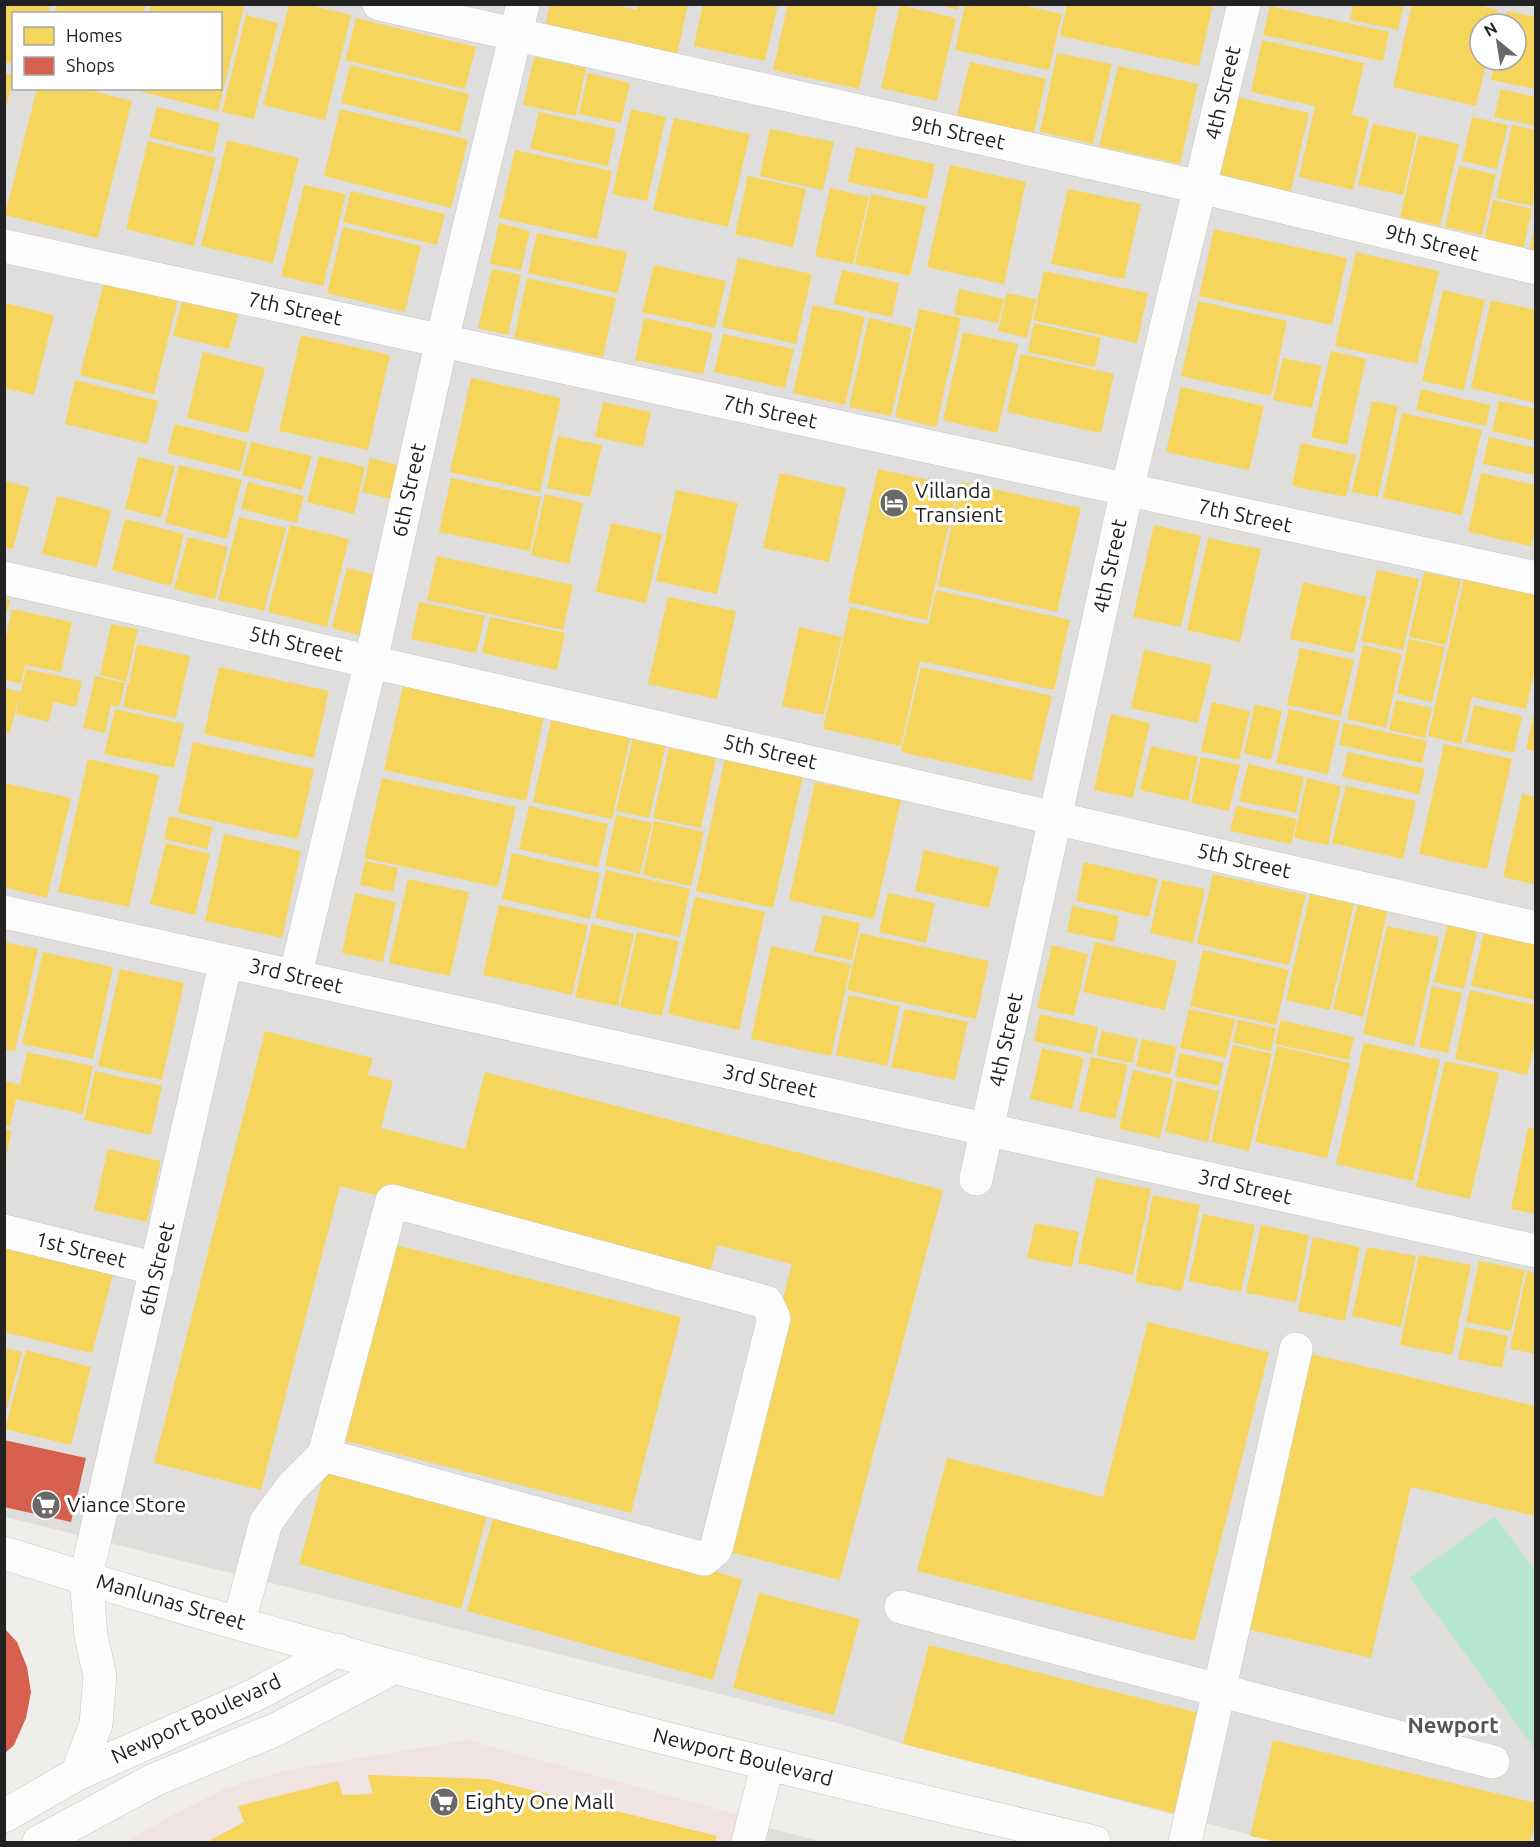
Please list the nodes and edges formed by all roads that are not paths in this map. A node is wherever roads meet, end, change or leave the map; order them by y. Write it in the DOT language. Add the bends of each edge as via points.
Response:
graph roads {
  1 [pos="380,4"];
  2 [pos="1244,4"];
  3 [pos="519,20"];
  4 [pos="1200,187"];
  5 [pos="4,246"];
  6 [pos="1536,268"];
  7 [pos="442,340"];
  8 [pos="1127,490"];
  9 [pos="4,578"];
  10 [pos="1536,578"];
  11 [pos="371,661"];
  12 [pos="1055,817"];
  13 [pos="4,912"];
  14 [pos="1536,928"];
  15 [pos="226,961"];
  16 [pos="296,976"];
  17 [pos="986,1129"];
  18 [pos="976,1179"];
  19 [pos="4,1231"];
  20 [pos="1536,1251"];
  21 [pos="157,1269"];
  22 [pos="1296,1349"];
  23 [pos="324,1455"];
  24 [pos="4,1553"];
  25 [pos="86,1578"];
  26 [pos="902,1607"];
  27 [pos="239,1622"];
  28 [pos="338,1650"];
  29 [pos="393,1668"];
  30 [pos="1219,1691"];
  31 [pos="1493,1762"];
  32 [pos="768,1764"];
  33 [pos="77,1773"];
  34 [pos="4,1816"];
  35 [pos="39,1842"];
  36 [pos="748,1842"];
  37 [pos="1094,1842"];
  38 [pos="1185,1842"];
  1 -- 3 [label="street, 9th Street"];
  2 -- 4 [label="street, 4th Street"];
  3 -- 4 [label="street, 9th Street"];
  3 -- 7 [label="street, 6th Street"];
  4 -- 6 [label="street, 9th Street"];
  4 -- 8 [label="street, 4th Street"];
  5 -- 7 [label="street, 7th Street"];
  7 -- 8 [label="street, 7th Street"];
  7 -- 11 [label="street, 6th Street"];
  8 -- 10 [label="street, 7th Street"];
  8 -- 12 [label="street, 4th Street"];
  9 -- 11 [label="street, 5th Street"];
  11 -- 12 [label="street, 5th Street"];
  11 -- 16 [label="street, 6th Street"];
  12 -- 14 [label="street, 5th Street"];
  12 -- 17 [label="street, 4th Street"];
  13 -- 15 [label="street, 3rd Street"];
  15 -- 16 [label="street, 3rd Street"];
  15 -- 21 [label="street, 6th Street"];
  16 -- 17 [label="street, 3rd Street"];
  17 -- 18 [label="street, 4th Street"];
  17 -- 20 [label="street, 3rd Street"];
  19 -- 21 [label="street, 1st Street"];
  21 -- 25 [label="street, 6th Street"];
  22 -- 30 [label="street"];
  23 -- 23 [label="street" via="392,1201 766,1302 774,1318 716,1549 704,1559"];
  23 -- 27 [label="street" via="291,1488 266,1522"];
  24 -- 25 [label="street, Manlunas Street"];
  25 -- 27 [label="street, Manlunas Street"];
  25 -- 33 [label="street, 6th Street" via="91,1636 100,1676 96,1724"];
  26 -- 30 [label="street"];
  27 -- 28 [label="street, Manlunas Street"];
  28 -- 29 [label="street, Newport Boulevard"];
  28 -- 33 [label="street, Newport Boulevard" via="255,1695"];
  29 -- 32 [label="street, Newport Boulevard"];
  29 -- 35 [label="street, Newport Boulevard" via="278,1729 154,1780"];
  30 -- 31 [label="street"];
  30 -- 38 [label="street"];
  32 -- 36 [label="street"];
  32 -- 37 [label="street, Newport Boulevard"];
  33 -- 34 [label="street, Newport Boulevard"];
}
